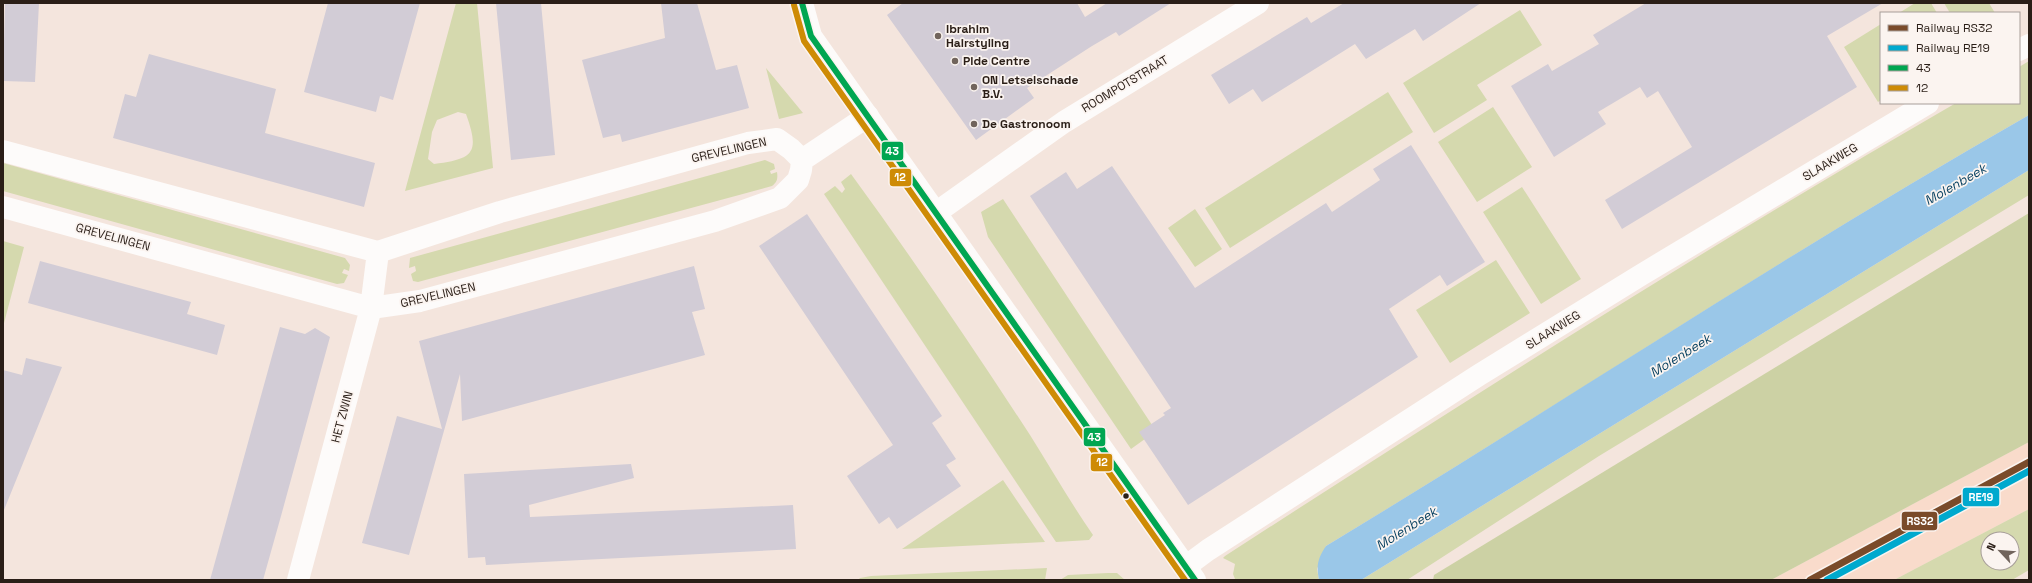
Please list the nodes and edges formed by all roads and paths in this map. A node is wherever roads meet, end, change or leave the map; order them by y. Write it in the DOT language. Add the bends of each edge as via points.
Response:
graph roads {
  1 [pos="802,3"];
  2 [pos="1258,3"];
  3 [pos="2029,45"];
  4 [pos="2020,50"];
  5 [pos="1926,104"];
  6 [pos="868,116"];
  7 [pos="3,151"];
  8 [pos="802,160"];
  9 [pos="3,207"];
  10 [pos="937,212"];
  11 [pos="378,252"];
  12 [pos="371,308"];
  13 [pos="1190,574"];
  14 [pos="298,580"];
  1 -- 6 [label="street" via="811,36"];
  2 -- 10 [label="street, ROOMPOTSTRAAT" via="1064,122"];
  3 -- 4 [label="street"];
  5 -- 13 [label="street, SLAAKWEG" via="1479,375 1208,550"];
  6 -- 8 [label="street"];
  6 -- 10 [label="street"];
  7 -- 11 [label="street"];
  8 -- 11 [label="street, GREVELINGEN" via="777,139 748,143 500,212"];
  8 -- 12 [label="street, GREVELINGEN" via="798,180 780,198 715,221 420,301"];
  9 -- 12 [label="street, GREVELINGEN"];
  10 -- 13 [label="street"];
  11 -- 12 [label="street, HET ZWIN"];
  12 -- 14 [label="street, HET ZWIN"];
}
